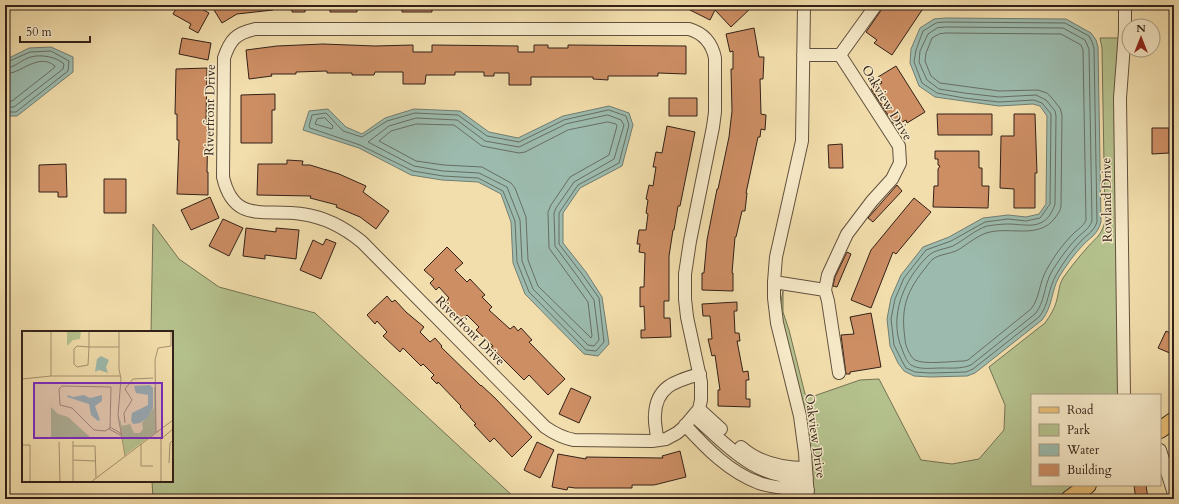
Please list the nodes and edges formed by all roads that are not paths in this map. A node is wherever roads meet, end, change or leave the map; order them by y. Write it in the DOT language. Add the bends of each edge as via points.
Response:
graph roads {
  1 [pos="804,5"];
  2 [pos="876,5"];
  3 [pos="1125,5"];
  4 [pos="803,55"];
  5 [pos="840,55"];
  6 [pos="774,282"];
  7 [pos="824,290"];
  8 [pos="839,373"];
  9 [pos="700,374"];
  10 [pos="1124,394"];
  11 [pos="696,413"];
  12 [pos="1174,420"];
  13 [pos="685,425"];
  14 [pos="1161,429"];
  15 [pos="658,440"];
  16 [pos="737,449"];
  17 [pos="1161,453"];
  18 [pos="727,464"];
  19 [pos="807,484"];
  20 [pos="1087,486"];
  21 [pos="1174,494"];
  22 [pos="1069,499"];
  1 -- 4 [label="street, Oakview Drive"];
  2 -- 5 [label="street"];
  3 -- 10 [label="street, Rowland Drive" via="1120,98"];
  4 -- 5 [label="street"];
  4 -- 6 [label="street, Oakview Drive" via="802,141 776,258"];
  5 -- 7 [label="street, Oakview Drive" via="899,146 901,159 892,179 847,234"];
  6 -- 7 [label="street"];
  6 -- 19 [label="street, Oakview Drive" via="776,316 800,416"];
  7 -- 8 [label="street"];
  9 -- 11 [label="street, Riverfront Drive" via="701,400"];
  9 -- 15 [label="street" via="672,383 658,397 655,415"];
  9 -- 15 [label="street, Riverfront Drive" via="686,317 685,274 713,127 715,58 709,42 699,33 689,29 255,29 245,31 230,43 224,58 223,177 230,197 237,204 247,210 258,212 304,214 352,233 545,427 554,433 574,440"];
  11 -- 13 [label="street, Riverfront Drive"];
  11 -- 16 [label="street"];
  12 -- 14 [label="main road"];
  13 -- 15 [label="street, Riverfront Drive" via="677,433"];
  13 -- 18 [label="street" via="707,449"];
  16 -- 18 [label="street"];
  16 -- 19 [label="street" via="752,465"];
  17 -- 21 [label="street"];
  18 -- 19 [label="street" via="759,483 794,490"];
  20 -- 22 [label="main road"];
}
